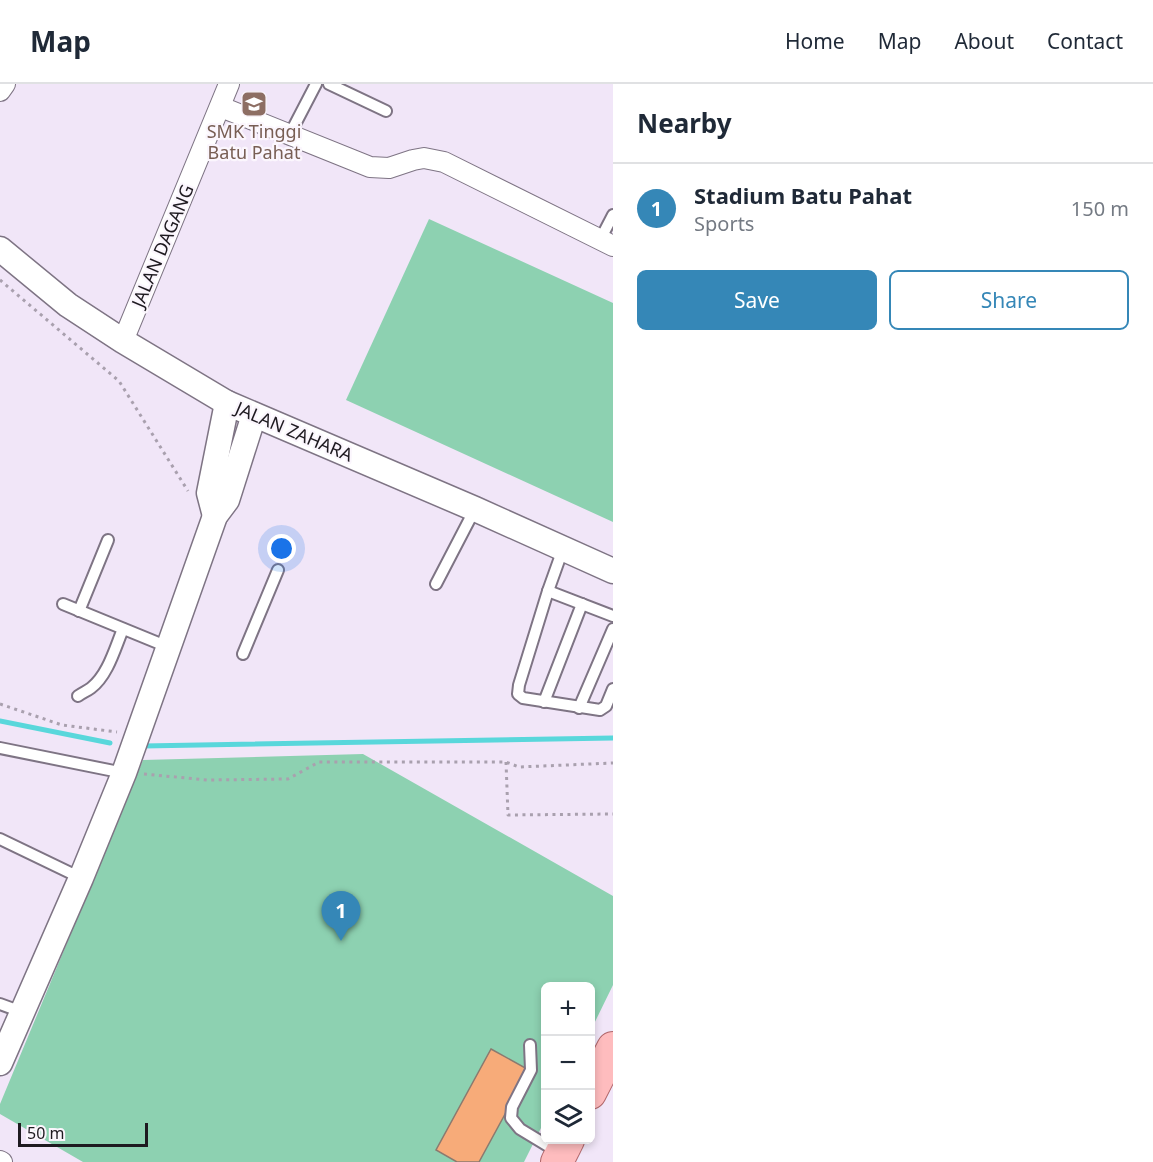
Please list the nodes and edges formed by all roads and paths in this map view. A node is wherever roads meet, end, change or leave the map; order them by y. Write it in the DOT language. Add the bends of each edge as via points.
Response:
graph roads {
  1 [pos="5,84"];
  2 [pos="229,84"];
  3 [pos="315,84"];
  4 [pos="329,84"];
  5 [pos="0,91"];
  6 [pos="220,107"];
  7 [pos="386,111"];
  8 [pos="290,134"];
  9 [pos="613,215"];
  10 [pos="607,243"];
  11 [pos="0,249"];
  12 [pos="0,280"];
  13 [pos="123,341"];
  14 [pos="227,403"];
  15 [pos="254,415"];
  16 [pos="193,498"];
  17 [pos="475,509"];
  18 [pos="215,516"];
  19 [pos="108,540"];
  20 [pos="563,548"];
  21 [pos="278,570"];
  22 [pos="613,571"];
  23 [pos="436,584"];
  24 [pos="548,591"];
  25 [pos="63,604"];
  26 [pos="582,604"];
  27 [pos="79,611"];
  28 [pos="613,616"];
  29 [pos="123,629"];
  30 [pos="613,629"];
  31 [pos="168,648"];
  32 [pos="243,654"];
  33 [pos="613,689"];
  34 [pos="78,696"];
  35 [pos="544,702"];
  36 [pos="0,704"];
  37 [pos="579,708"];
  38 [pos="138,734"];
  39 [pos="0,748"];
  40 [pos="506,762"];
  41 [pos="613,764"];
  42 [pos="124,773"];
  43 [pos="613,814"];
  44 [pos="0,839"];
  45 [pos="81,878"];
  46 [pos="11,1008"];
  47 [pos="530,1045"];
  48 [pos="613,1048"];
  49 [pos="0,1063"];
  50 [pos="592,1090"];
  51 [pos="562,1152"];
  1 -- 5 [label="street"];
  2 -- 6 [label="street, JALAN DAGANG"];
  3 -- 8 [label="lane"];
  4 -- 7 [label="lane"];
  6 -- 8 [label="street"];
  6 -- 13 [label="street, JALAN DAGANG"];
  8 -- 10 [label="street" via="370,167 389,168 424,158 444,162"];
  9 -- 10 [label="lane"];
  11 -- 13 [label="street, JALAN ZAHARA" via="68,305"];
  12 -- 16 [label="path" via="119,381"];
  13 -- 14 [label="street, JALAN ZAHARA"];
  14 -- 15 [label="street, JALAN ZAHARA"];
  14 -- 18 [label="street" via="209,493"];
  15 -- 17 [label="street, JALAN ZAHARA"];
  15 -- 18 [label="street" via="227,500"];
  17 -- 20 [label="street, JALAN ZAHARA"];
  17 -- 23 [label="lane"];
  18 -- 31 [label="street"];
  19 -- 27 [label="lane"];
  20 -- 22 [label="street, JALAN ZAHARA"];
  20 -- 24 [label="lane"];
  21 -- 32 [label="lane"];
  24 -- 26 [label="lane"];
  24 -- 35 [label="lane" via="518,694"];
  25 -- 27 [label="lane"];
  26 -- 28 [label="lane"];
  26 -- 35 [label="lane"];
  27 -- 29 [label="lane"];
  29 -- 31 [label="lane"];
  29 -- 34 [label="lane" via="106,670"];
  30 -- 37 [label="lane"];
  31 -- 38 [label="street"];
  33 -- 37 [label="lane" via="600,710"];
  35 -- 37 [label="lane"];
  36 -- 38 [label="path" via="62,725"];
  38 -- 42 [label="street"];
  39 -- 42 [label="lane"];
  40 -- 41 [label="path" via="519,767"];
  40 -- 42 [label="path" via="319,762 288,779 207,780"];
  40 -- 43 [label="path" via="508,815"];
  42 -- 45 [label="street"];
  44 -- 45 [label="lane"];
  45 -- 46 [label="street"];
  46 -- 49 [label="street"];
  47 -- 51 [label="lane" via="531,1070 512,1107 511,1118 520,1129"];
  48 -- 50 [label="main road"];
}
